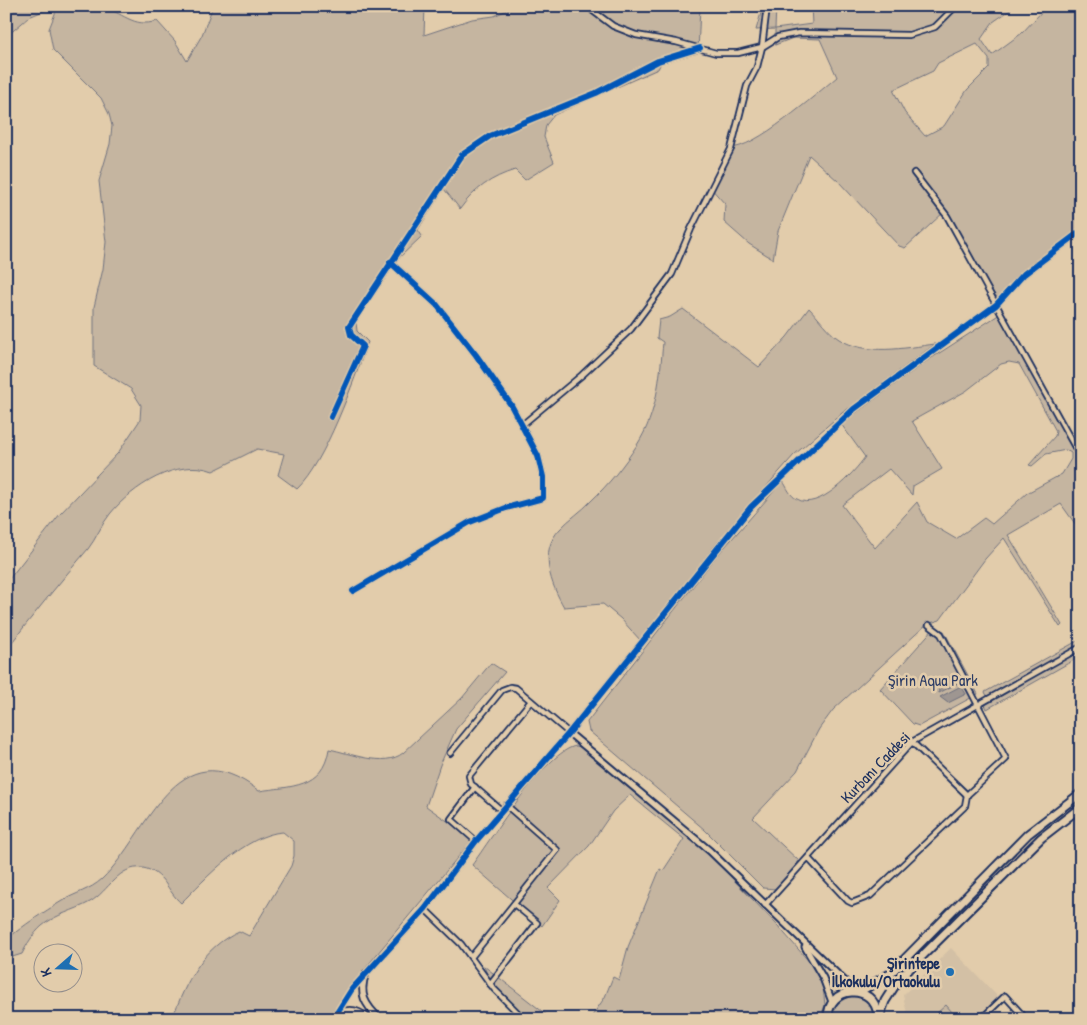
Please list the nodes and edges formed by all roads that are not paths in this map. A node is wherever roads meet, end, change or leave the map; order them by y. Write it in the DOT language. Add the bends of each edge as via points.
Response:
graph roads {
  1 [pos="767,6"];
  2 [pos="956,6"];
  3 [pos="593,11"];
  4 [pos="762,47"];
  5 [pos="700,48"];
  6 [pos="914,173"];
  7 [pos="1081,232"];
  8 [pos="390,262"];
  9 [pos="996,305"];
  10 [pos="331,416"];
  11 [pos="522,424"];
  12 [pos="1081,458"];
  13 [pos="353,591"];
  14 [pos="929,625"];
  15 [pos="1081,647"];
  16 [pos="531,701"];
  17 [pos="978,706"];
  18 [pos="569,733"];
  19 [pos="912,742"];
  20 [pos="450,753"];
  21 [pos="475,787"];
  22 [pos="1081,793"];
  23 [pos="967,795"];
  24 [pos="506,805"];
  25 [pos="1081,807"];
  26 [pos="501,810"];
  27 [pos="476,841"];
  28 [pos="808,858"];
  29 [pos="514,904"];
  30 [pos="765,905"];
  31 [pos="425,909"];
  32 [pos="800,940"];
  33 [pos="472,956"];
  34 [pos="366,973"];
  35 [pos="490,984"];
  36 [pos="857,991"];
  37 [pos="832,1002"];
  38 [pos="1081,1014"];
  39 [pos="879,1018"];
  40 [pos="333,1019"];
  41 [pos="369,1019"];
  42 [pos="380,1019"];
  43 [pos="524,1019"];
  44 [pos="827,1019"];
  45 [pos="981,1019"];
  46 [pos="1026,1019"];
  47 [pos="1076,1019"];
  1 -- 4 [label="street"];
  2 -- 4 [label="street" via="935,27 909,35 799,33 778,38"];
  3 -- 5 [label="street" via="613,26 636,35"];
  4 -- 5 [label="street" via="738,53"];
  4 -- 11 [label="street" via="757,67 747,86 731,149 672,274 631,329 582,376"];
  5 -- 8 [label="street" via="658,61 596,93 490,136 462,155"];
  6 -- 9 [label="street" via="947,216"];
  7 -- 9 [label="street" via="1024,274"];
  8 -- 10 [label="street" via="349,327 351,336 363,346"];
  8 -- 11 [label="street" via="437,305 512,405"];
  9 -- 12 [label="street"];
  9 -- 18 [label="street" via="854,409 751,508"];
  11 -- 13 [label="street" via="538,456 543,498 470,522"];
  14 -- 17 [label="street" via="941,634"];
  15 -- 17 [label="street, Kurbanı Caddesi"];
  16 -- 18 [label="street"];
  16 -- 20 [label="street" via="513,687 502,690"];
  16 -- 21 [label="street" via="470,774 469,781"];
  17 -- 19 [label="street, Kurbanı Caddesi"];
  17 -- 23 [label="street" via="1006,760"];
  18 -- 24 [label="street"];
  18 -- 30 [label="street" via="710,851"];
  19 -- 23 [label="street"];
  19 -- 28 [label="street, Kurbanı Caddesi"];
  21 -- 26 [label="street"];
  21 -- 27 [label="street" via="451,819"];
  22 -- 36 [label="highway" via="1028,834 890,974"];
  23 -- 28 [label="street" via="965,806 863,900 848,901"];
  24 -- 26 [label="street"];
  24 -- 29 [label="street" via="557,850"];
  25 -- 39 [label="highway" via="1041,838 900,979 885,1001"];
  26 -- 27 [label="street"];
  27 -- 31 [label="street"];
  28 -- 30 [label="street, Kurbanı Caddesi"];
  29 -- 33 [label="street"];
  29 -- 35 [label="street" via="537,923"];
  30 -- 32 [label="street"];
  31 -- 33 [label="street"];
  31 -- 34 [label="street"];
  32 -- 36 [label="street"];
  32 -- 37 [label="street" via="823,978"];
  33 -- 35 [label="street"];
  34 -- 40 [label="street"];
  34 -- 42 [label="main road" via="363,997 366,1006"];
  35 -- 43 [label="street"];
  36 -- 37 [label="highway" via="842,994"];
  36 -- 39 [label="highway" via="874,1001"];
  37 -- 44 [label="highway"];
  38 -- 47 [label="street"];
  40 -- 41 [label="main road" via="351,1010"];
  45 -- 46 [label="street" via="1005,996"];
}
